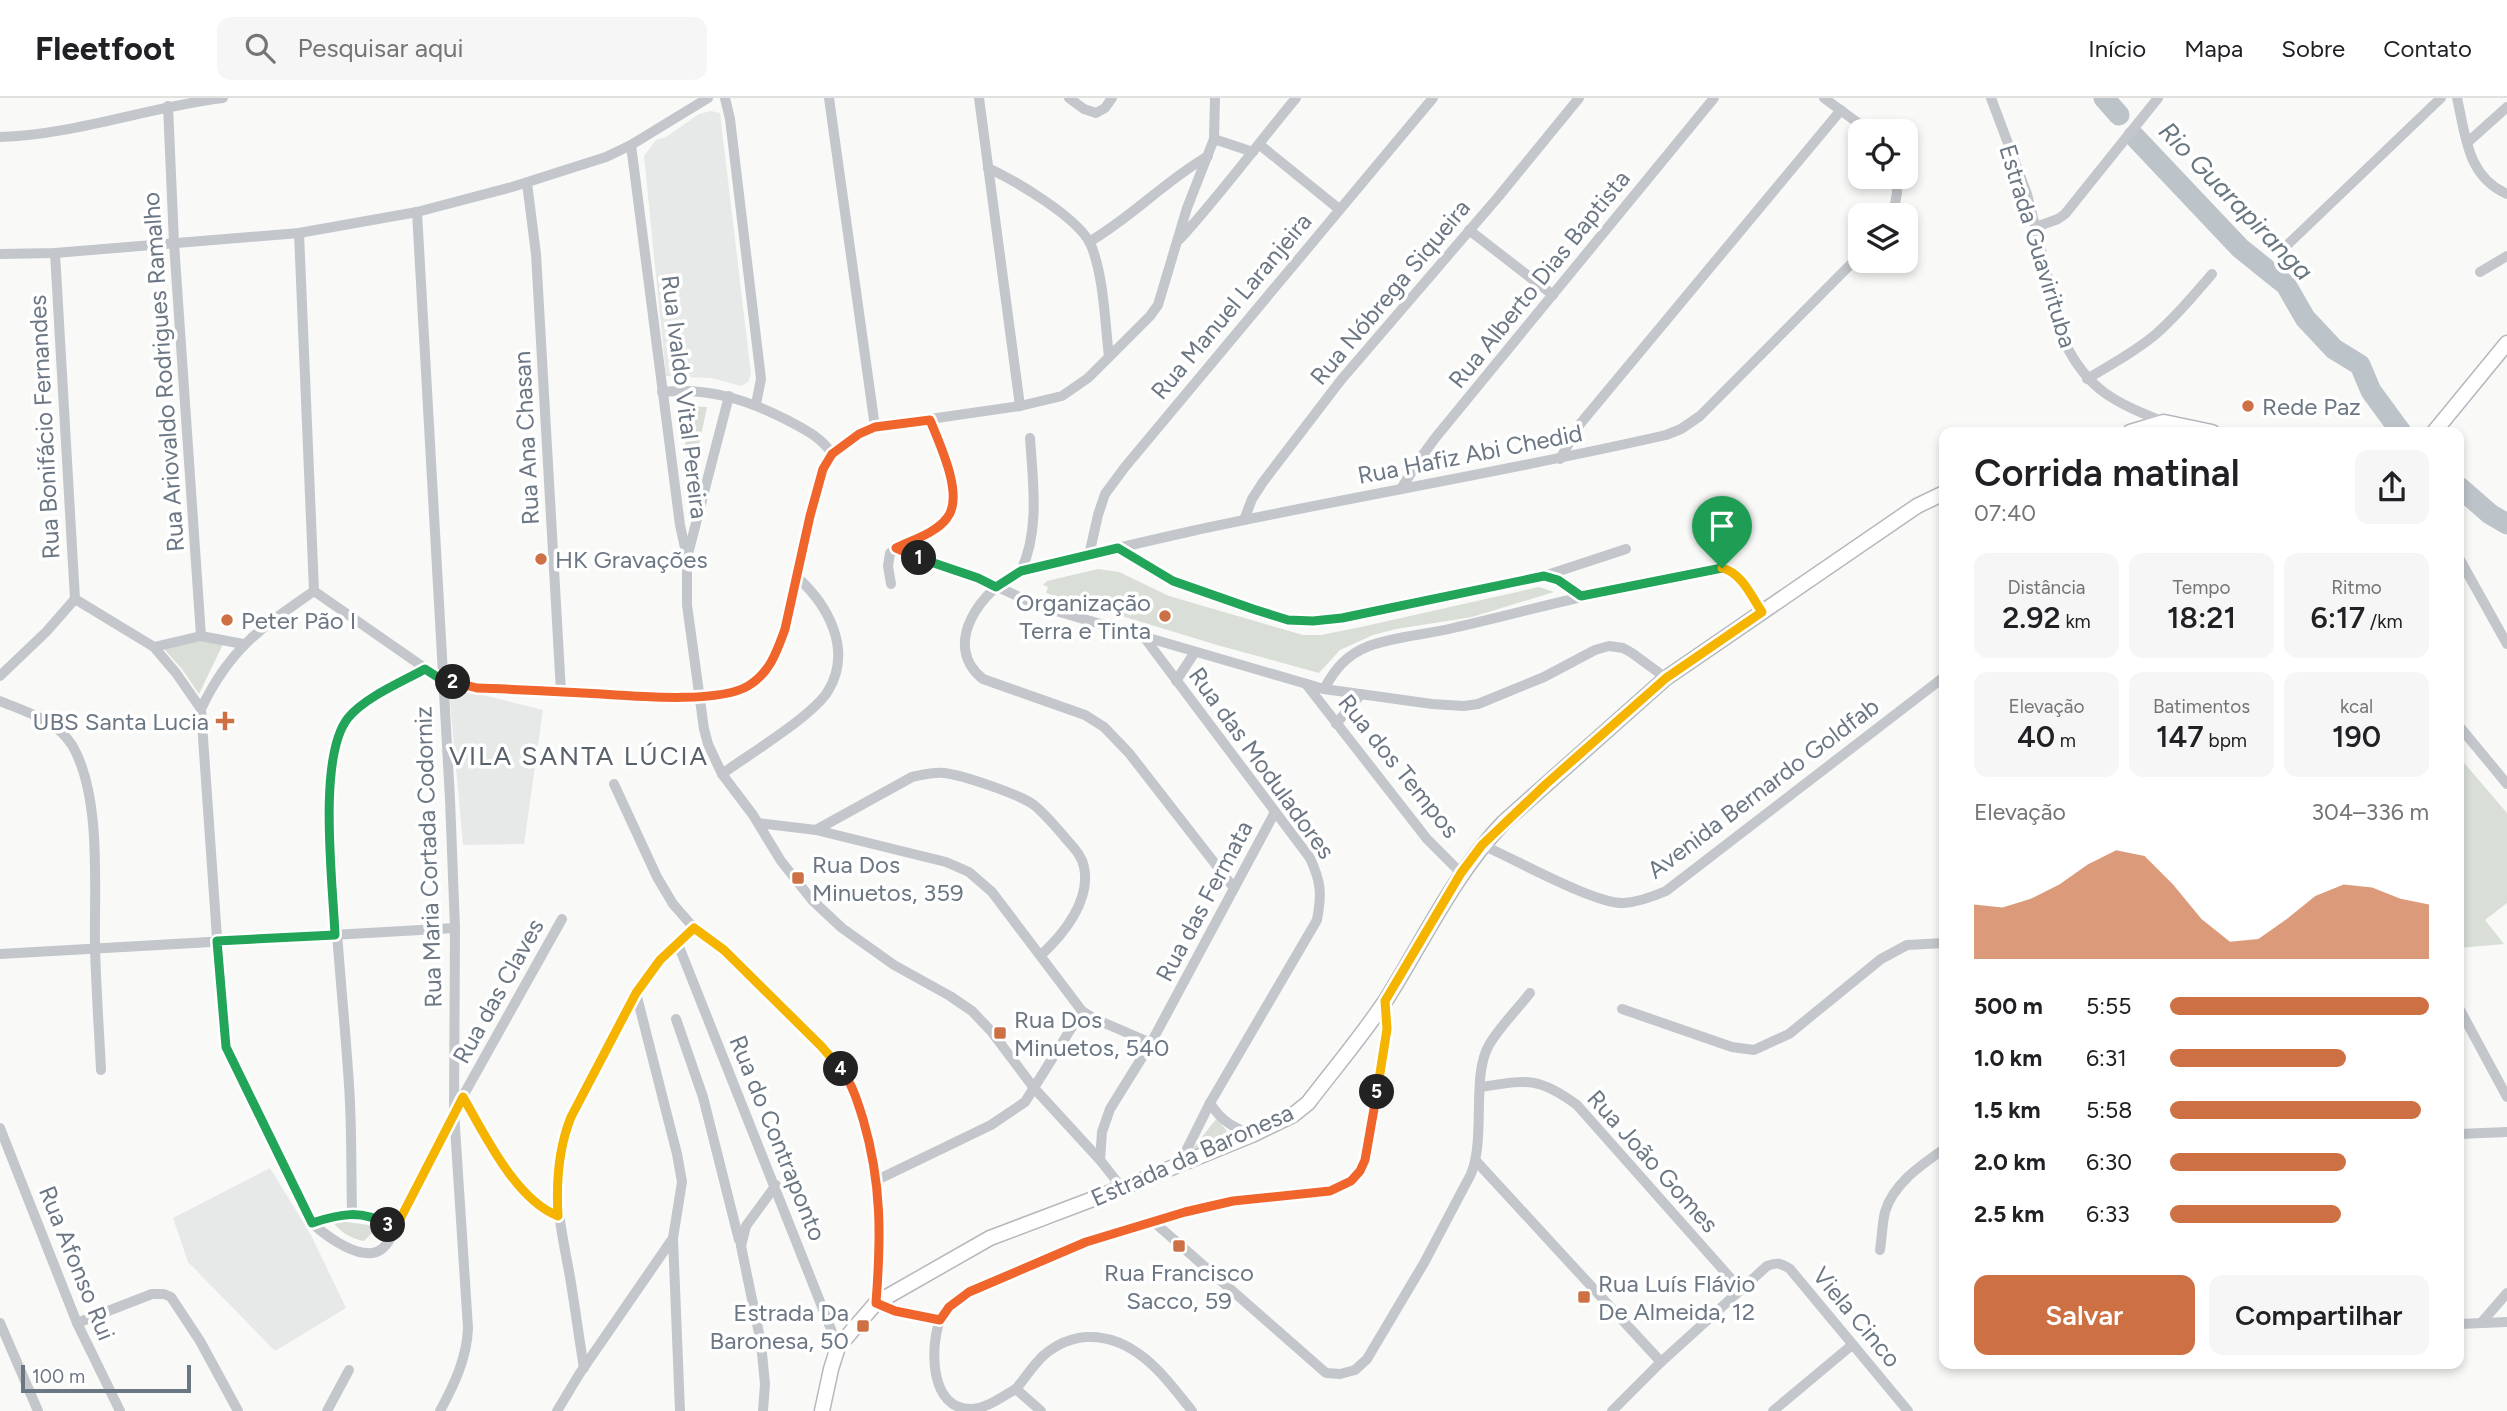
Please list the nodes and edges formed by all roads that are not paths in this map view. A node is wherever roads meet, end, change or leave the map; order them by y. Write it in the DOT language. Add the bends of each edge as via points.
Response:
graph roads {
  1 [pos="223,98"];
  2 [pos="708,98"];
  3 [pos="724,98"];
  4 [pos="829,98"];
  5 [pos="979,98"];
  6 [pos="1069,98"];
  7 [pos="1112,98"];
  8 [pos="1216,98"];
  9 [pos="1296,98"];
  10 [pos="1433,98"];
  11 [pos="1579,98"];
  12 [pos="1714,98"];
  13 [pos="1824,98"];
  14 [pos="1991,98"];
  15 [pos="2158,98"];
  16 [pos="2441,98"];
  17 [pos="2457,98"];
  18 [pos="198,99"];
  19 [pos="168,106"];
  20 [pos="2507,107"];
  21 [pos="1841,110"];
  22 [pos="1853,119"];
  23 [pos="0,137"];
  24 [pos="1214,139"];
  25 [pos="2468,142"];
  26 [pos="631,145"];
  27 [pos="1256,148"];
  28 [pos="1208,156"];
  29 [pos="989,168"];
  30 [pos="527,183"];
  31 [pos="2507,194"];
  32 [pos="1339,209"];
  33 [pos="417,212"];
  34 [pos="2036,227"];
  35 [pos="1469,230"];
  36 [pos="299,233"];
  37 [pos="1089,242"];
  38 [pos="174,243"];
  39 [pos="1177,243"];
  40 [pos="2283,249"];
  41 [pos="55,253"];
  42 [pos="0,254"];
  43 [pos="2507,256"];
  44 [pos="1848,267"];
  45 [pos="2480,272"];
  46 [pos="2212,274"];
  47 [pos="1553,295"];
  48 [pos="2507,343"];
  49 [pos="1109,357"];
  50 [pos="2087,379"];
  51 [pos="662,392"];
  52 [pos="729,396"];
  53 [pos="756,404"];
  54 [pos="1020,406"];
  55 [pos="930,420"];
  56 [pos="2164,422"];
  57 [pos="875,427"];
  58 [pos="2147,427"];
  59 [pos="2188,427"];
  60 [pos="2438,427"];
  61 [pos="1030,438"];
  62 [pos="832,454"];
  63 [pos="1560,459"];
  64 [pos="1401,489"];
  65 [pos="1939,495"];
  66 [pos="1244,520"];
  67 [pos="896,548"];
  68 [pos="1118,548"];
  69 [pos="1626,550"];
  70 [pos="1089,555"];
  71 [pos="688,556"];
  72 [pos="2464,567"];
  73 [pos="1021,571"];
  74 [pos="1544,576"];
  75 [pos="797,577"];
  76 [pos="891,584"];
  77 [pos="996,587"];
  78 [pos="314,591"];
  79 [pos="1581,596"];
  80 [pos="75,599"];
  81 [pos="1762,612"];
  82 [pos="201,636"];
  83 [pos="1144,637"];
  84 [pos="243,644"];
  85 [pos="2507,644"];
  86 [pos="154,647"];
  87 [pos="1195,652"];
  88 [pos="425,669"];
  89 [pos="0,676"];
  90 [pos="1666,678"];
  91 [pos="442,680"];
  92 [pos="1176,681"];
  93 [pos="1939,681"];
  94 [pos="1306,684"];
  95 [pos="1324,689"];
  96 [pos="561,692"];
  97 [pos="1361,694"];
  98 [pos="700,696"];
  99 [pos="0,701"];
  100 [pos="201,709"];
  101 [pos="1336,724"];
  102 [pos="2464,732"];
  103 [pos="722,774"];
  104 [pos="614,784"];
  105 [pos="2507,784"];
  106 [pos="1275,812"];
  107 [pos="758,823"];
  108 [pos="816,830"];
  109 [pos="1482,845"];
  110 [pos="1461,873"];
  111 [pos="1234,888"];
  112 [pos="562,919"];
  113 [pos="694,928"];
  114 [pos="454,929"];
  115 [pos="335,935"];
  116 [pos="217,941"];
  117 [pos="1939,943"];
  118 [pos="678,944"];
  119 [pos="95,950"];
  120 [pos="0,954"];
  121 [pos="1041,955"];
  122 [pos="636,993"];
  123 [pos="1530,993"];
  124 [pos="1385,1001"];
  125 [pos="1622,1009"];
  126 [pos="1082,1011"];
  127 [pos="2464,1017"];
  128 [pos="676,1019"];
  129 [pos="1151,1043"];
  130 [pos="101,1070"];
  131 [pos="1480,1087"];
  132 [pos="1034,1088"];
  133 [pos="463,1097"];
  134 [pos="2507,1097"];
  135 [pos="1210,1103"];
  136 [pos="454,1112"];
  137 [pos="0,1128"];
  138 [pos="2507,1132"];
  139 [pos="2464,1134"];
  140 [pos="1252,1135"];
  141 [pos="1939,1153"];
  142 [pos="1100,1160"];
  143 [pos="1476,1161"];
  144 [pos="1179,1165"];
  145 [pos="877,1180"];
  146 [pos="776,1185"];
  147 [pos="1122,1188"];
  148 [pos="352,1212"];
  149 [pos="558,1216"];
  150 [pos="312,1223"];
  151 [pos="1156,1223"];
  152 [pos="395,1229"];
  153 [pos="673,1238"];
  154 [pos="741,1246"];
  155 [pos="1880,1250"];
  156 [pos="1741,1290"];
  157 [pos="2507,1293"];
  158 [pos="876,1303"];
  159 [pos="940,1320"];
  160 [pos="2507,1322"];
  161 [pos="0,1323"];
  162 [pos="2481,1323"];
  163 [pos="77,1324"];
  164 [pos="2464,1324"];
  165 [pos="1852,1345"];
  166 [pos="838,1348"];
  167 [pos="1661,1362"];
  168 [pos="584,1368"];
  169 [pos="349,1370"];
  170 [pos="1016,1389"];
  171 [pos="38,1411"];
  172 [pos="120,1411"];
  173 [pos="238,1411"];
  174 [pos="327,1411"];
  175 [pos="440,1411"];
  176 [pos="557,1411"];
  177 [pos="680,1411"];
  178 [pos="763,1411"];
  179 [pos="822,1411"];
  180 [pos="1041,1411"];
  181 [pos="1192,1411"];
  182 [pos="1612,1411"];
  183 [pos="1773,1411"];
  184 [pos="1908,1411"];
  1 -- 18 [label="street"];
  2 -- 26 [label="street"];
  3 -- 53 [label="street" via="761,379"];
  4 -- 57 [label="street"];
  5 -- 29 [label="street"];
  6 -- 7 [label="street" via="1096,113"];
  8 -- 24 [label="street"];
  9 -- 27 [label="street"];
  10 -- 32 [label="street, Rua Manuel Laranjeira"];
  11 -- 35 [label="street, Rua Nóbrega Siqueira"];
  12 -- 47 [label="street, Rua Alberto Dias Baptista"];
  13 -- 21 [label="street"];
  14 -- 34 [label="street, Estrada Guavirituba"];
  15 -- 34 [label="street" via="2065,214"];
  16 -- 40 [label="street"];
  17 -- 25 [label="street"];
  18 -- 19 [label="street"];
  19 -- 23 [label="street" via="44,134"];
  19 -- 38 [label="street, Rua Ariovaldo Rodrigues Ramalho"];
  20 -- 25 [label="street"];
  21 -- 22 [label="street"];
  21 -- 63 [label="street" via="1580,424"];
  24 -- 27 [label="street"];
  24 -- 28 [label="street"];
  25 -- 31 [label="street" via="2482,178"];
  26 -- 30 [label="street"];
  26 -- 51 [label="street, Rua Ivaldo Vital Pereira"];
  27 -- 32 [label="street"];
  27 -- 39 [label="street"];
  28 -- 37 [label="street" via="1180,172 1119,225"];
  28 -- 39 [label="street"];
  29 -- 37 [label="street" via="1056,209"];
  29 -- 54 [label="street"];
  30 -- 33 [label="street"];
  30 -- 96 [label="street, Rua Ana Chasan" via="536,254"];
  32 -- 70 [label="street, Rua Manuel Laranjeira" via="1105,494"];
  33 -- 36 [label="street"];
  33 -- 91 [label="street, Rua Maria Cortada Codorniz"];
  34 -- 50 [label="street, Estrada Guavirituba" via="2064,341"];
  35 -- 47 [label="street"];
  35 -- 66 [label="street, Rua Nóbrega Siqueira" via="1341,380 1263,482"];
  36 -- 38 [label="street"];
  36 -- 78 [label="street"];
  37 -- 49 [label="street" via="1099,278"];
  38 -- 41 [label="street"];
  38 -- 82 [label="street, Rua Ariovaldo Rodrigues Ramalho"];
  39 -- 49 [label="street" via="1158,304"];
  41 -- 42 [label="street"];
  41 -- 80 [label="street, Rua Bonifácio Fernandes"];
  43 -- 45 [label="street"];
  44 -- 63 [label="street, Rua Hafiz Abi Chedid" via="1700,416 1681,429"];
  46 -- 50 [label="street" via="2156,334"];
  47 -- 64 [label="street, Rua Alberto Dias Baptista" via="1419,460"];
  48 -- 60 [label="main road"];
  49 -- 54 [label="street" via="1073,390"];
  50 -- 56 [label="street, Estrada Guavirituba" via="2115,400"];
  51 -- 52 [label="street"];
  51 -- 71 [label="street, Rua Ivaldo Vital Pereira"];
  52 -- 53 [label="street"];
  52 -- 71 [label="street"];
  53 -- 62 [label="street" via="811,433"];
  54 -- 55 [label="street"];
  55 -- 57 [label="street"];
  55 -- 67 [label="street" via="952,487 952,509 942,523"];
  56 -- 58 [label="main road"];
  56 -- 59 [label="main road, Estrada Guavirituba"];
  57 -- 62 [label="street"];
  61 -- 73 [label="street" via="1034,503"];
  62 -- 75 [label="street" via="823,469"];
  63 -- 64 [label="street, Rua Hafiz Abi Chedid"];
  64 -- 66 [label="street, Rua Hafiz Abi Chedid"];
  65 -- 81 [label="main road, Estrada da Baronesa"];
  66 -- 68 [label="street, Rua Hafiz Abi Chedid"];
  67 -- 76 [label="street" via="888,559"];
  67 -- 77 [label="street"];
  68 -- 70 [label="street, Rua Hafiz Abi Chedid"];
  68 -- 74 [label="street" via="1173,581 1288,620 1342,618"];
  69 -- 74 [label="street"];
  70 -- 73 [label="street, Rua Hafiz Abi Chedid"];
  71 -- 98 [label="street, Rua Ivaldo Vital Pereira" via="687,605"];
  72 -- 85 [label="street"];
  73 -- 77 [label="street, Rua Hafiz Abi Chedid"];
  74 -- 79 [label="street"];
  75 -- 98 [label="street" via="774,659 759,678 739,691"];
  75 -- 103 [label="street" via="819,600 834,626 837,668 828,691 811,710"];
  77 -- 83 [label="street" via="1040,606"];
  77 -- 111 [label="street, Rua Hafiz Abi Chedid" via="966,632 963,645 972,670 983,679 1086,715 1104,727"];
  78 -- 84 [label="street"];
  78 -- 88 [label="street"];
  79 -- 81 [label="street" via="1722,568 1740,578"];
  79 -- 95 [label="street" via="1369,646 1348,656"];
  80 -- 86 [label="street"];
  80 -- 89 [label="street"];
  81 -- 90 [label="main road, Estrada da Baronesa"];
  82 -- 84 [label="street"];
  82 -- 86 [label="street"];
  83 -- 87 [label="street"];
  83 -- 92 [label="street, Rua das Moduladores"];
  84 -- 100 [label="street" via="214,682"];
  86 -- 100 [label="street"];
  87 -- 92 [label="street"];
  87 -- 94 [label="street"];
  88 -- 91 [label="street"];
  88 -- 115 [label="street" via="361,705 338,737 331,761 330,808"];
  90 -- 97 [label="street" via="1632,653 1609,646 1478,704 1432,704"];
  90 -- 109 [label="main road, Estrada da Baronesa"];
  91 -- 96 [label="street" via="477,688"];
  91 -- 114 [label="street, Rua Maria Cortada Codorniz"];
  92 -- 106 [label="street, Rua das Moduladores"];
  93 -- 109 [label="street, Avenida Bernardo Goldfab" via="1666,891 1647,899 1622,903 1596,897"];
  94 -- 95 [label="street"];
  94 -- 101 [label="street, Rua dos Tempos"];
  95 -- 97 [label="street"];
  96 -- 98 [label="street"];
  97 -- 101 [label="street"];
  98 -- 103 [label="street, Rua Ivaldo Vital Pereira" via="708,744"];
  99 -- 119 [label="street" via="46,721 72,746 81,767 92,815"];
  100 -- 116 [label="street"];
  101 -- 110 [label="street, Rua dos Tempos" via="1427,839"];
  102 -- 105 [label="street"];
  103 -- 107 [label="street, Rua Ivaldo Vital Pereira"];
  104 -- 113 [label="street" via="657,877"];
  106 -- 111 [label="street, Rua das Fermata"];
  106 -- 135 [label="street, Rua das Moduladores" via="1319,877 1317,920"];
  107 -- 108 [label="street"];
  107 -- 132 [label="street, Rua Ivaldo Vital Pereira" via="812,900 894,965 972,1011"];
  108 -- 121 [label="street" via="970,872 992,892"];
  108 -- 121 [label="street" via="912,777 927,774 945,773 977,782 1032,804 1080,855 1085,880 1083,894 1060,936"];
  109 -- 110 [label="main road, Estrada da Baronesa"];
  110 -- 124 [label="main road, Estrada da Baronesa"];
  111 -- 129 [label="street, Rua das Fermata"];
  112 -- 133 [label="street, Rua das Claves"];
  113 -- 118 [label="street"];
  113 -- 145 [label="street" via="724,950 845,1074 858,1102"];
  114 -- 115 [label="street"];
  114 -- 136 [label="street, Rua Maria Cortada Codorniz"];
  115 -- 116 [label="street"];
  115 -- 148 [label="street" via="349,1086"];
  116 -- 119 [label="street"];
  116 -- 150 [label="street" via="226,1047"];
  117 -- 125 [label="street" via="1906,944 1789,1034 1754,1050 1732,1047"];
  118 -- 122 [label="street"];
  118 -- 146 [label="street, Rua do Contraponto"];
  119 -- 120 [label="street"];
  119 -- 130 [label="street"];
  121 -- 126 [label="street"];
  122 -- 149 [label="street" via="564,1135 558,1163"];
  122 -- 153 [label="street" via="682,1182"];
  123 -- 131 [label="street" via="1488,1046"];
  124 -- 140 [label="main road, Estrada da Baronesa" via="1308,1103"];
  124 -- 151 [label="street, Estrada da Baronesa" via="1387,1029 1370,1141 1360,1171 1351,1181 1330,1191 1233,1201"];
  126 -- 129 [label="street"];
  126 -- 132 [label="street"];
  127 -- 134 [label="street"];
  128 -- 154 [label="street" via="703,1097"];
  129 -- 142 [label="street, Rua das Fermata" via="1110,1110 1102,1132"];
  131 -- 143 [label="street"];
  131 -- 156 [label="street, Rua João Gomes" via="1534,1081 1555,1088 1577,1105"];
  132 -- 142 [label="street, Rua Ivaldo Vital Pereira"];
  132 -- 145 [label="street" via="1025,1102 991,1125"];
  133 -- 136 [label="street, Rua das Claves"];
  133 -- 149 [label="street" via="527,1196"];
  135 -- 140 [label="street" via="1226,1123"];
  135 -- 144 [label="street, Rua das Moduladores"];
  136 -- 152 [label="street, Rua das Claves"];
  136 -- 175 [label="street, Rua Maria Cortada Codorniz" via="468,1342"];
  137 -- 163 [label="street, Rua Afonso Rui"];
  138 -- 139 [label="street"];
  140 -- 144 [label="main road, Estrada da Baronesa"];
  141 -- 155 [label="street" via="1892,1194"];
  142 -- 147 [label="street, Rua Ivaldo Vital Pereira"];
  143 -- 151 [label="street" via="1375,1347 1355,1370 1340,1374 1326,1373"];
  143 -- 167 [label="street"];
  144 -- 147 [label="main road, Estrada da Baronesa"];
  145 -- 158 [label="street"];
  146 -- 154 [label="street" via="746,1226"];
  146 -- 166 [label="street, Rua do Contraponto"];
  147 -- 158 [label="main road, Estrada da Baronesa" via="990,1238"];
  148 -- 150 [label="street"];
  148 -- 152 [label="street"];
  149 -- 168 [label="street"];
  150 -- 152 [label="street, Rua das Claves" via="344,1246 371,1254 381,1251"];
  151 -- 159 [label="street, Estrada da Baronesa" via="1086,1242 969,1292"];
  153 -- 168 [label="street"];
  153 -- 177 [label="street"];
  154 -- 178 [label="street" via="761,1343"];
  156 -- 165 [label="street, Viela Cinco" via="1767,1266 1782,1264"];
  156 -- 167 [label="street"];
  157 -- 162 [label="street"];
  158 -- 159 [label="street"];
  158 -- 166 [label="main road, Estrada da Baronesa"];
  159 -- 170 [label="street" via="934,1336 934,1369 942,1394 956,1406 971,1409"];
  160 -- 162 [label="street"];
  161 -- 171 [label="street"];
  162 -- 164 [label="street"];
  163 -- 172 [label="street, Rua Afonso Rui"];
  163 -- 173 [label="street" via="152,1294 171,1297"];
  165 -- 183 [label="street"];
  165 -- 184 [label="street, Viela Cinco"];
  166 -- 179 [label="main road, Estrada da Baronesa"];
  167 -- 182 [label="street"];
  168 -- 176 [label="street"];
  169 -- 174 [label="street"];
  170 -- 180 [label="street"];
  170 -- 181 [label="street" via="1055,1347 1069,1339 1099,1336 1136,1350"];
}
